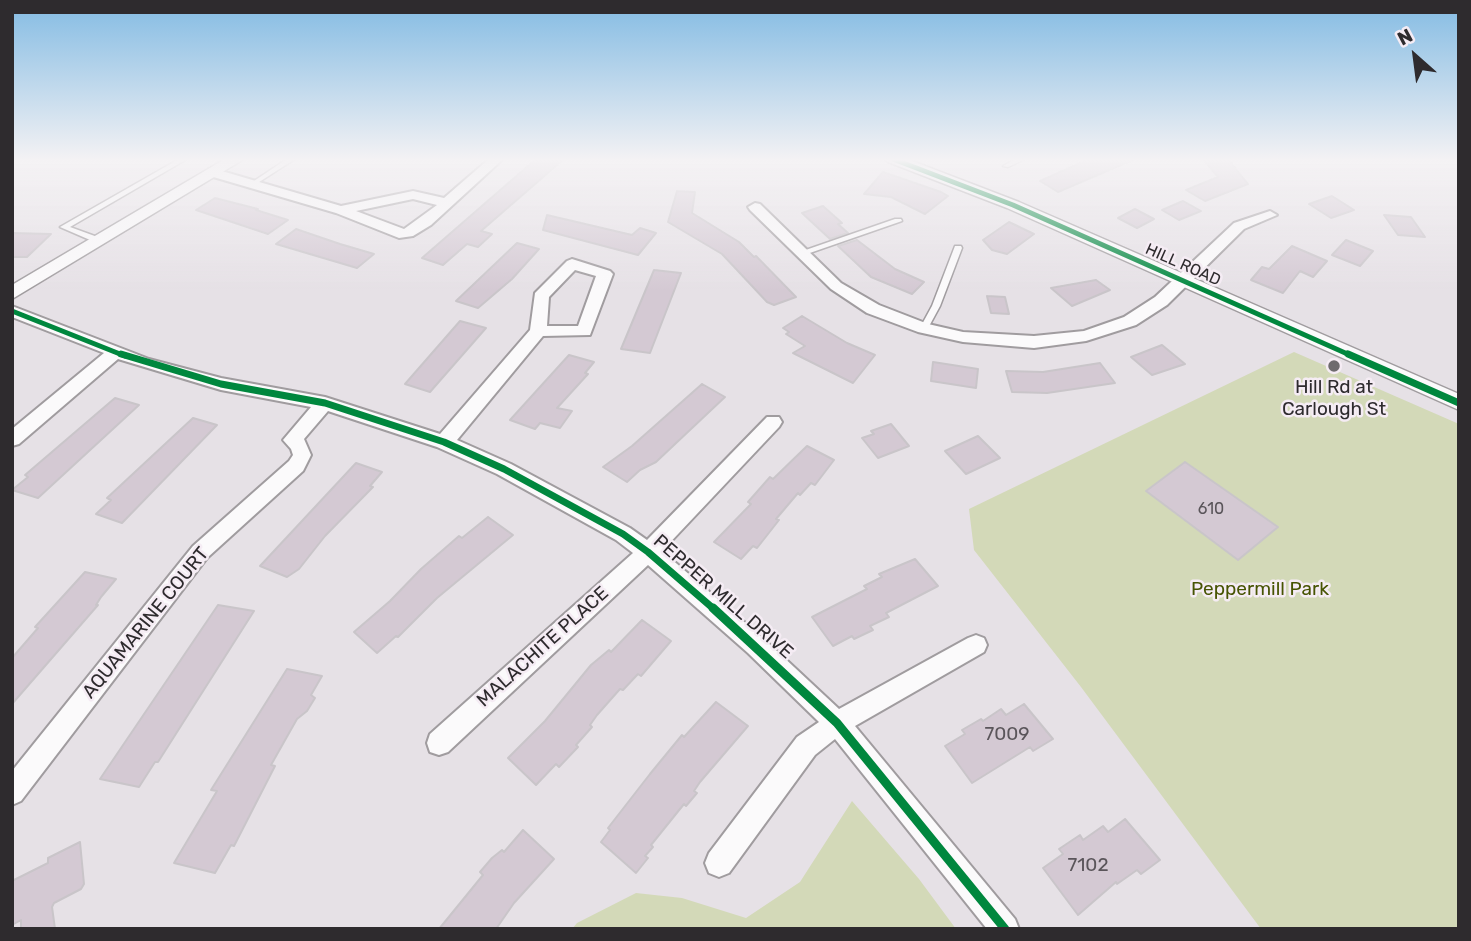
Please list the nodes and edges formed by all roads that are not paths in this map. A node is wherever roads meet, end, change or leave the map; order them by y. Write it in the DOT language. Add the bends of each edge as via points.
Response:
graph roads {
  1 [pos="107,203"];
  2 [pos="164,203"];
  3 [pos="318,203"];
  4 [pos="375,203"];
  5 [pos="446,203"];
  6 [pos="1007,203"];
  7 [pos="755,207"];
  8 [pos="341,210"];
  9 [pos="1270,215"];
  10 [pos="898,221"];
  11 [pos="100,241"];
  12 [pos="958,248"];
  13 [pos="802,253"];
  14 [pos="1183,280"];
  15 [pos="12,293"];
  16 [pos="12,312"];
  17 [pos="924,328"];
  18 [pos="538,331"];
  19 [pos="115,353"];
  20 [pos="325,403"];
  21 [pos="1459,403"];
  22 [pos="773,422"];
  23 [pos="12,439"];
  24 [pos="444,442"];
  25 [pos="648,552"];
  26 [pos="976,645"];
  27 [pos="837,723"];
  28 [pos="439,743"];
  29 [pos="12,792"];
  30 [pos="719,863"];
  31 [pos="1005,929"];
  1 -- 11 [label="lane" via="64,227"];
  2 -- 11 [label="street"];
  3 -- 8 [label="street"];
  4 -- 8 [label="street"];
  5 -- 8 [label="street" via="426,222 399,234"];
  6 -- 14 [label="street, HILL ROAD"];
  7 -- 13 [label="street"];
  9 -- 14 [label="street" via="1239,226"];
  10 -- 13 [label="lane"];
  11 -- 15 [label="street"];
  12 -- 17 [label="lane"];
  13 -- 17 [label="street" via="857,300"];
  14 -- 17 [label="street" via="1144,314 1073,339 990,340"];
  14 -- 21 [label="street, HILL ROAD"];
  16 -- 19 [label="street, PEPPER MILL DRIVE"];
  18 -- 18 [label="street" via="541,296 572,264 605,274 584,331"];
  18 -- 24 [label="street"];
  19 -- 20 [label="street, PEPPER MILL DRIVE" via="221,384"];
  19 -- 23 [label="street"];
  20 -- 24 [label="street, PEPPER MILL DRIVE"];
  20 -- 29 [label="street, AQUAMARINE COURT" via="292,440 302,455 296,466 200,552"];
  22 -- 25 [label="street, MALACHITE PLACE"];
  24 -- 25 [label="street, PEPPER MILL DRIVE" via="504,468"];
  25 -- 27 [label="street, PEPPER MILL DRIVE"];
  25 -- 28 [label="street, MALACHITE PLACE"];
  26 -- 27 [label="street"];
  27 -- 30 [label="street" via="806,746"];
  27 -- 31 [label="street, PEPPER MILL DRIVE"];
}
